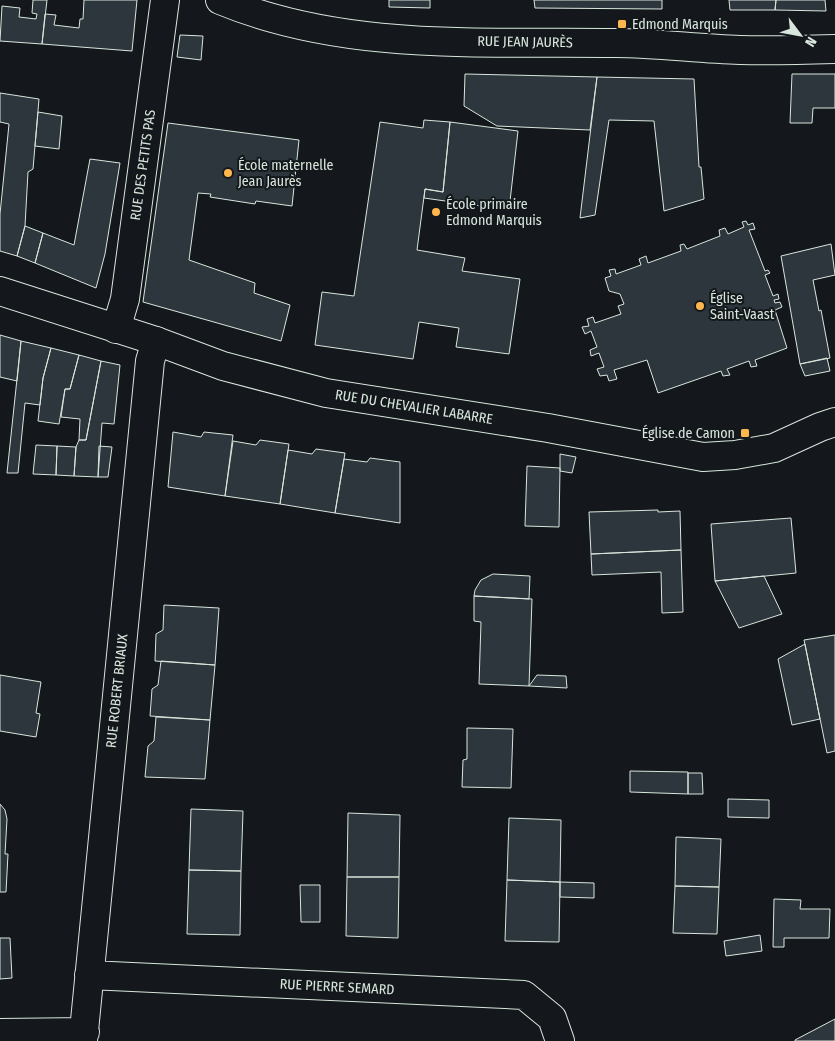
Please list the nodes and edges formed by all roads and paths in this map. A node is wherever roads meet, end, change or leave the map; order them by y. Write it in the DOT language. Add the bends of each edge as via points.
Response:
graph roads {
  1 [pos="165,0"];
  2 [pos="220,0"];
  3 [pos="835,49"];
  4 [pos="0,291"];
  5 [pos="116,329"];
  6 [pos="156,341"];
  7 [pos="835,422"];
  8 [pos="89,975"];
  9 [pos="0,1033"];
  10 [pos="84,1036"];
  11 [pos="560,1041"];
  1 -- 5 [label="street, RUE DES PETITS PAS" via="124,299"];
  2 -- 3 [label="street, RUE JEAN JAURÈS" via="317,29 398,40 622,43 740,50"];
  4 -- 5 [label="street, RUE DU CHEVALIER LABARRE"];
  5 -- 6 [label="street, RUE DU CHEVALIER LABARRE"];
  6 -- 7 [label="street, RUE DU CHEVALIER LABARRE" via="222,366 326,393 548,428 703,457 735,456 774,448"];
  6 -- 8 [label="street, RUE ROBERT BRIAUX" via="150,361"];
  8 -- 10 [label="street, RUE ROBERT BRIAUX"];
  8 -- 11 [label="street, RUE PIERRE SEMARD" via="524,995 552,1018"];
  9 -- 10 [label="street"];
}
